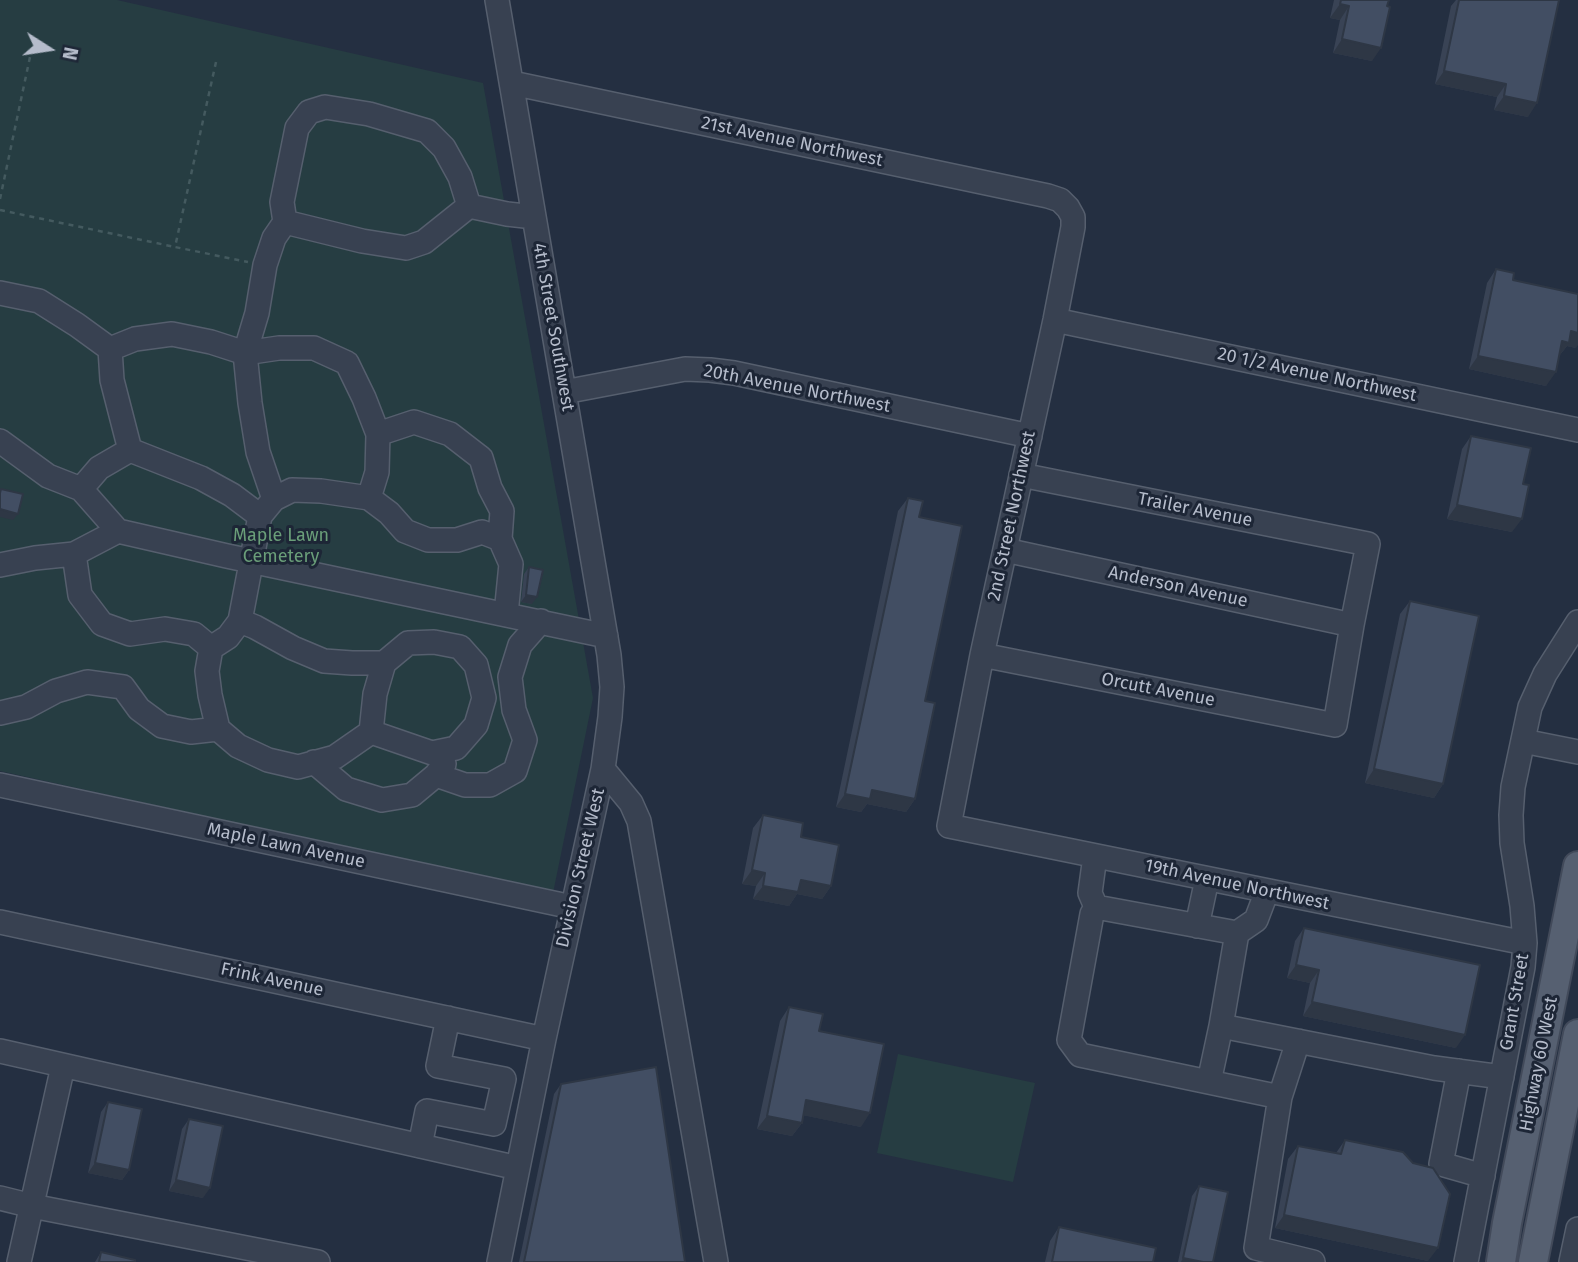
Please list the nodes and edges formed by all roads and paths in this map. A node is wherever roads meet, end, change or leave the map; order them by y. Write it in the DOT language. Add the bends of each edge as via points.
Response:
graph roads {
  1 [pos="497,0"];
  2 [pos="34,38"];
  3 [pos="216,62"];
  4 [pos="512,83"];
  5 [pos="0,200"];
  6 [pos="469,206"];
  7 [pos="1068,208"];
  8 [pos="0,210"];
  9 [pos="534,217"];
  10 [pos="285,222"];
  11 [pos="175,247"];
  12 [pos="265,265"];
  13 [pos="0,293"];
  14 [pos="1055,320"];
  15 [pos="110,349"];
  16 [pos="245,353"];
  17 [pos="564,392"];
  18 [pos="1578,430"];
  19 [pos="378,434"];
  20 [pos="1030,436"];
  21 [pos="0,440"];
  22 [pos="130,450"];
  23 [pos="1021,475"];
  24 [pos="81,489"];
  25 [pos="369,498"];
  26 [pos="267,507"];
  27 [pos="118,531"];
  28 [pos="500,539"];
  29 [pos="1005,550"];
  30 [pos="74,554"];
  31 [pos="251,561"];
  32 [pos="0,565"];
  33 [pos="506,614"];
  34 [pos="240,621"];
  35 [pos="541,621"];
  36 [pos="1578,622"];
  37 [pos="1352,625"];
  38 [pos="608,645"];
  39 [pos="211,648"];
  40 [pos="982,655"];
  41 [pos="384,663"];
  42 [pos="0,713"];
  43 [pos="218,729"];
  44 [pos="371,732"];
  45 [pos="1523,741"];
  46 [pos="456,748"];
  47 [pos="1578,752"];
  48 [pos="314,762"];
  49 [pos="603,769"];
  50 [pos="436,775"];
  51 [pos="0,785"];
  52 [pos="949,826"];
  53 [pos="1095,856"];
  54 [pos="1578,866"];
  55 [pos="1208,879"];
  56 [pos="1266,891"];
  57 [pos="572,907"];
  58 [pos="1096,907"];
  59 [pos="0,922"];
  60 [pos="1197,926"];
  61 [pos="1237,933"];
  62 [pos="1525,943"];
  63 [pos="448,1018"];
  64 [pos="1221,1026"];
  65 [pos="1578,1034"];
  66 [pos="544,1039"];
  67 [pos="1298,1041"];
  68 [pos="0,1051"];
  69 [pos="63,1066"];
  70 [pos="1459,1071"];
  71 [pos="1502,1077"];
  72 [pos="1209,1082"];
  73 [pos="1280,1097"];
  74 [pos="420,1146"];
  75 [pos="518,1168"];
  76 [pos="1483,1176"];
  77 [pos="0,1198"];
  78 [pos="32,1206"];
  79 [pos="1578,1229"];
  80 [pos="19,1262"];
  81 [pos="318,1262"];
  82 [pos="499,1262"];
  83 [pos="716,1262"];
  84 [pos="1313,1262"];
  85 [pos="1466,1262"];
  86 [pos="1501,1262"];
  87 [pos="1533,1262"];
  88 [pos="1571,1262"];
  1 -- 4 [label="street, 4th Street Southwest"];
  2 -- 5 [label="path"];
  3 -- 11 [label="path"];
  4 -- 7 [label="street, 21st Avenue Northwest" via="1048,196"];
  4 -- 9 [label="street, 4th Street Southwest"];
  6 -- 9 [label="street"];
  6 -- 10 [label="street" via="424,242 406,248"];
  6 -- 10 [label="street" via="444,148 427,131 326,107 309,112 297,128 282,202"];
  7 -- 14 [label="street, 2nd Street Northwest" via="1073,227"];
  8 -- 11 [label="path"];
  9 -- 17 [label="street, 4th Street Southwest"];
  10 -- 12 [label="street"];
  11 -- 12 [label="path"];
  12 -- 16 [label="street"];
  13 -- 15 [label="street" via="39,301"];
  14 -- 18 [label="street, 20 1/2 Avenue Northwest"];
  14 -- 20 [label="street, 2nd Street Northwest"];
  15 -- 16 [label="street" via="135,339 172,334"];
  15 -- 22 [label="street" via="112,380"];
  16 -- 19 [label="street" via="314,348 347,363"];
  16 -- 26 [label="street"];
  17 -- 20 [label="street, 20th Avenue Northwest" via="685,369 710,370"];
  17 -- 38 [label="street, 4th Street Southwest"];
  19 -- 25 [label="street" via="377,472"];
  19 -- 28 [label="street" via="414,422 450,434 481,458 502,511"];
  20 -- 23 [label="street, 2nd Street Northwest"];
  21 -- 24 [label="street" via="48,476"];
  22 -- 24 [label="street" via="99,468"];
  22 -- 26 [label="street"];
  23 -- 29 [label="street, 2nd Street Northwest"];
  23 -- 37 [label="street, Trailer Avenue" via="1368,544"];
  24 -- 27 [label="street"];
  25 -- 26 [label="street" via="292,490"];
  25 -- 28 [label="street" via="405,531 428,540 457,540 482,532"];
  26 -- 31 [label="street"];
  27 -- 30 [label="street"];
  27 -- 31 [label="street"];
  28 -- 33 [label="street" via="511,564"];
  29 -- 37 [label="street, Anderson Avenue"];
  29 -- 40 [label="street, 2nd Street Northwest"];
  30 -- 32 [label="street"];
  30 -- 39 [label="street" via="80,595 103,625 130,634 165,629 194,634"];
  31 -- 33 [label="street"];
  31 -- 34 [label="street"];
  33 -- 35 [label="street"];
  34 -- 39 [label="street" via="228,637"];
  34 -- 41 [label="street" via="324,661"];
  35 -- 38 [label="street"];
  35 -- 50 [label="street" via="520,645 510,677 514,710 525,740 515,771 490,785 465,785"];
  36 -- 45 [label="street, Grant Street" via="1545,674"];
  37 -- 40 [label="street, Orcutt Avenue" via="1335,725"];
  38 -- 49 [label="street, 4th Street Southwest" via="612,687"];
  39 -- 43 [label="street" via="207,671"];
  40 -- 52 [label="street, 2nd Street Northwest"];
  41 -- 44 [label="street" via="374,694"];
  41 -- 46 [label="street" via="408,643 434,642 460,647 476,665 484,698 476,725"];
  42 -- 43 [label="street" via="87,682 123,687 139,709 162,726 191,732"];
  43 -- 48 [label="street" via="238,746 268,760 298,767"];
  44 -- 46 [label="street" via="432,754"];
  44 -- 48 [label="street" via="335,757"];
  45 -- 47 [label="street"];
  45 -- 62 [label="street, Grant Street" via="1511,816"];
  46 -- 50 [label="street"];
  48 -- 50 [label="street" via="346,789 382,800 412,795"];
  49 -- 57 [label="street, Division Street West"];
  49 -- 83 [label="street, Division Street West" via="631,803 639,821"];
  51 -- 57 [label="street, Maple Lawn Avenue"];
  52 -- 53 [label="street, 19th Avenue Northwest"];
  53 -- 55 [label="street, 19th Avenue Northwest"];
  53 -- 58 [label="street" via="1090,893"];
  54 -- 86 [label="main road, Highway 60 West"];
  55 -- 56 [label="street, 19th Avenue Northwest"];
  55 -- 60 [label="street"];
  56 -- 61 [label="street" via="1256,919"];
  56 -- 62 [label="street, 19th Avenue Northwest"];
  57 -- 66 [label="street, Division Street West"];
  58 -- 60 [label="street"];
  58 -- 72 [label="street" via="1069,1040 1080,1055"];
  59 -- 63 [label="street, Frink Avenue"];
  60 -- 61 [label="street"];
  61 -- 64 [label="street"];
  62 -- 71 [label="street, Grant Street"];
  63 -- 66 [label="street, Frink Avenue"];
  63 -- 74 [label="street" via="438,1066 503,1079 495,1124 427,1111"];
  64 -- 67 [label="street"];
  64 -- 72 [label="street"];
  65 -- 87 [label="main road, Highway 60 West"];
  66 -- 75 [label="street, Division Street West"];
  67 -- 70 [label="street"];
  67 -- 73 [label="street"];
  68 -- 69 [label="street"];
  69 -- 74 [label="street"];
  69 -- 78 [label="street"];
  70 -- 71 [label="street"];
  70 -- 76 [label="street" via="1441,1164"];
  71 -- 76 [label="street, Grant Street"];
  72 -- 73 [label="street"];
  73 -- 84 [label="street" via="1256,1248"];
  74 -- 75 [label="street"];
  75 -- 82 [label="street, Division Street West"];
  76 -- 85 [label="street, Grant Street"];
  77 -- 78 [label="street"];
  78 -- 80 [label="street"];
  78 -- 81 [label="street"];
  79 -- 88 [label="street"];
}
